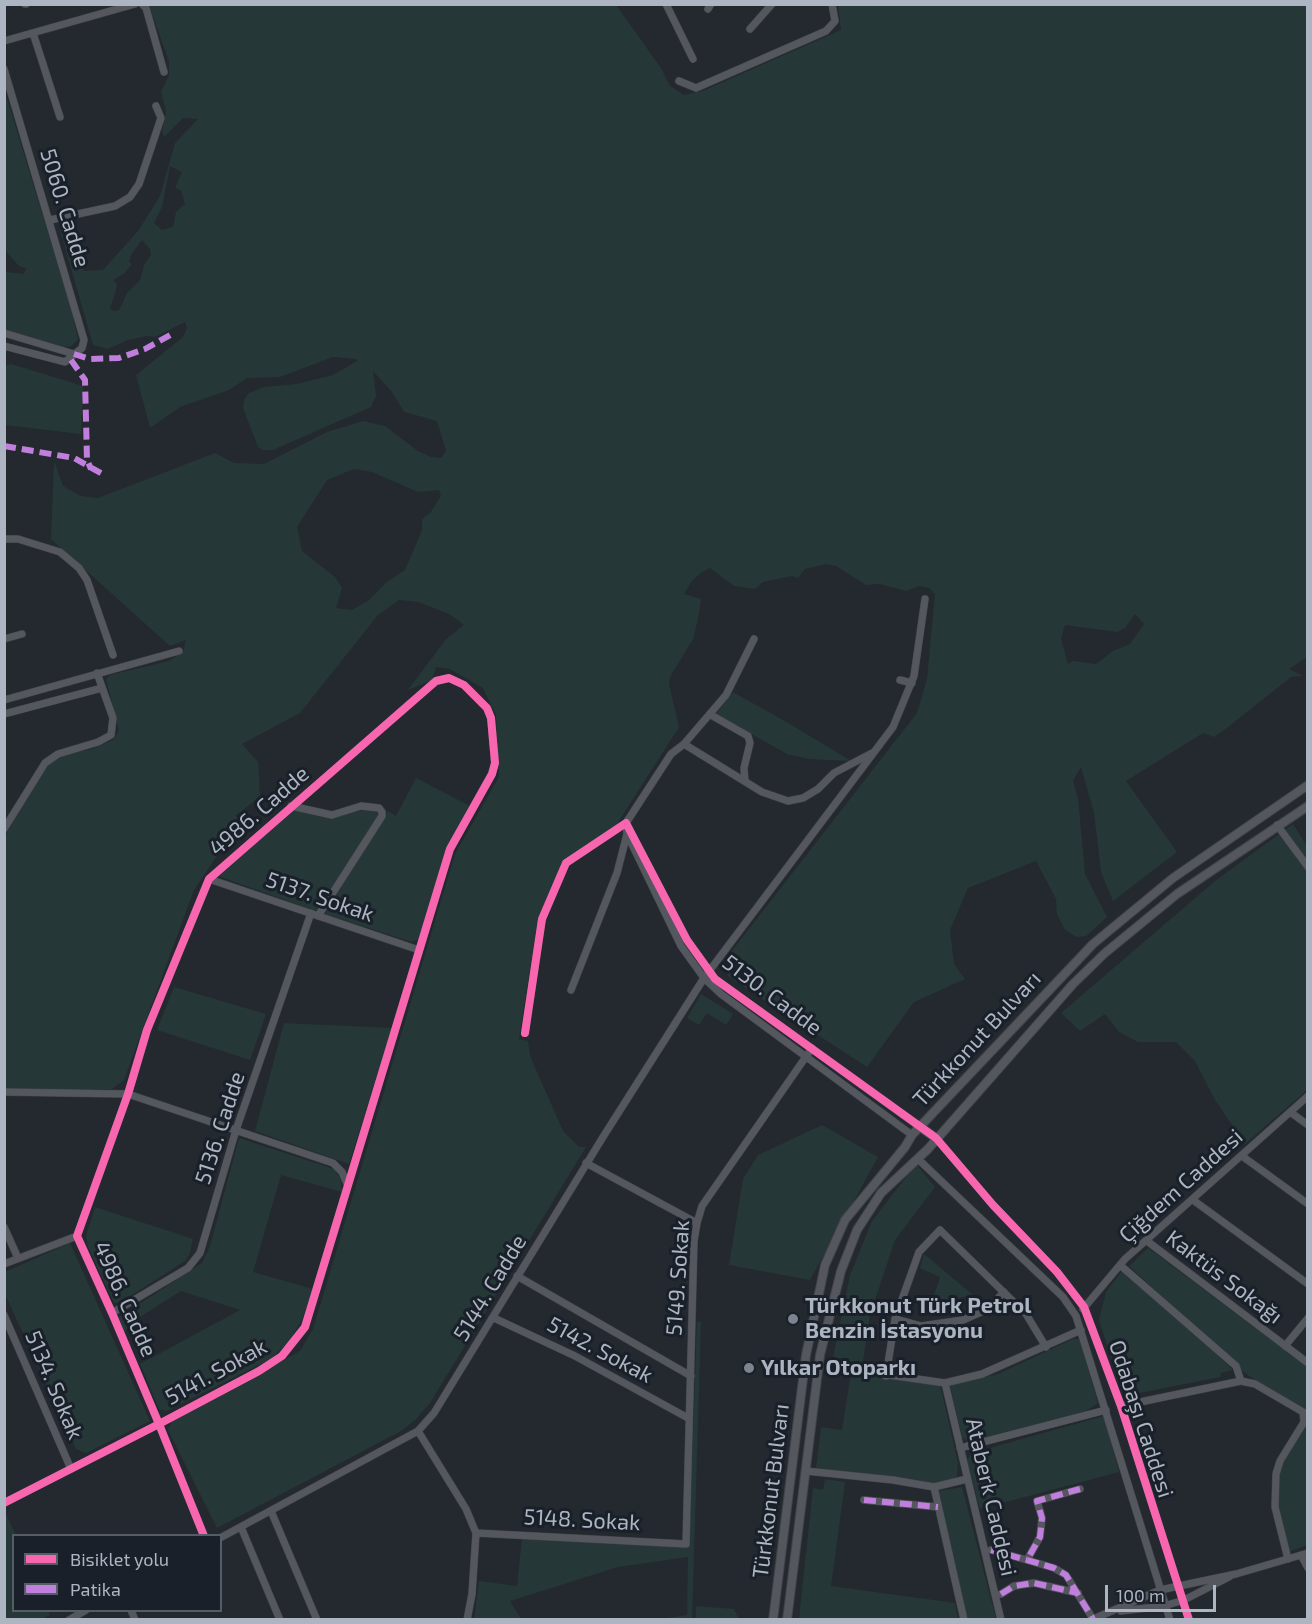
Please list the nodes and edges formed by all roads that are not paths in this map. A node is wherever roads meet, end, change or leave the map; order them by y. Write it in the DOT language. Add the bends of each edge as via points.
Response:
graph roads {
  1 [pos="135,4"];
  2 [pos="142,4"];
  3 [pos="666,4"];
  4 [pos="771,4"];
  5 [pos="832,4"];
  6 [pos="750,29"];
  7 [pos="33,33"];
  8 [pos="4,41"];
  9 [pos="693,59"];
  10 [pos="4,69"];
  11 [pos="164,72"];
  12 [pos="679,81"];
  13 [pos="156,106"];
  14 [pos="60,117"];
  15 [pos="50,220"];
  16 [pos="4,333"];
  17 [pos="4,346"];
  18 [pos="75,354"];
  19 [pos="4,539"];
  20 [pos="925,599"];
  21 [pos="21,634"];
  22 [pos="4,639"];
  23 [pos="754,639"];
  24 [pos="179,651"];
  25 [pos="113,655"];
  26 [pos="97,673"];
  27 [pos="900,680"];
  28 [pos="912,683"];
  29 [pos="102,687"];
  30 [pos="4,700"];
  31 [pos="4,714"];
  32 [pos="711,715"];
  33 [pos="684,744"];
  34 [pos="878,750"];
  35 [pos="745,781"];
  36 [pos="1308,785"];
  37 [pos="291,806"];
  38 [pos="1308,806"];
  39 [pos="626,823"];
  40 [pos="1277,825"];
  41 [pos="4,829"];
  42 [pos="627,834"];
  43 [pos="1308,867"];
  44 [pos="209,879"];
  45 [pos="314,914"];
  46 [pos="419,950"];
  47 [pos="706,974"];
  48 [pos="571,990"];
  49 [pos="525,1033"];
  50 [pos="812,1048"];
  51 [pos="807,1056"];
  52 [pos="4,1092"];
  53 [pos="128,1094"];
  54 [pos="1308,1096"];
  55 [pos="1290,1112"];
  56 [pos="1308,1125"];
  57 [pos="920,1127"];
  58 [pos="236,1130"];
  59 [pos="912,1135"];
  60 [pos="936,1138"];
  61 [pos="905,1147"];
  62 [pos="1242,1156"];
  63 [pos="918,1159"];
  64 [pos="586,1163"];
  65 [pos="347,1187"];
  66 [pos="1193,1200"];
  67 [pos="1308,1204"];
  68 [pos="697,1223"];
  69 [pos="4,1227"];
  70 [pos="77,1236"];
  71 [pos="1147,1241"];
  72 [pos="18,1258"];
  73 [pos="4,1264"];
  74 [pos="1120,1265"];
  75 [pos="518,1276"];
  76 [pos="1308,1284"];
  77 [pos="1005,1292"];
  78 [pos="1084,1308"];
  79 [pos="112,1313"];
  80 [pos="4,1315"];
  81 [pos="1076,1316"];
  82 [pos="494,1318"];
  83 [pos="1308,1318"];
  84 [pos="896,1319"];
  85 [pos="1081,1330"];
  86 [pos="1285,1346"];
  87 [pos="1046,1347"];
  88 [pos="1308,1363"];
  89 [pos="819,1365"];
  90 [pos="691,1376"];
  91 [pos="886,1376"];
  92 [pos="1241,1381"];
  93 [pos="945,1383"];
  94 [pos="1121,1406"];
  95 [pos="1106,1410"];
  96 [pos="688,1418"];
  97 [pos="159,1424"];
  98 [pos="418,1431"];
  99 [pos="960,1448"];
  100 [pos="70,1469"];
  101 [pos="806,1471"];
  102 [pos="967,1479"];
  103 [pos="934,1487"];
  104 [pos="1080,1490"];
  105 [pos="864,1500"];
  106 [pos="4,1503"];
  107 [pos="938,1507"];
  108 [pos="271,1511"];
  109 [pos="241,1527"];
  110 [pos="476,1533"];
  111 [pos="203,1534"];
  112 [pos="222,1537"];
  113 [pos="686,1544"];
  114 [pos="991,1550"];
  115 [pos="1304,1554"];
  116 [pos="1288,1559"];
  117 [pos="1026,1560"];
  118 [pos="1308,1568"];
  119 [pos="1236,1574"];
  120 [pos="1180,1584"];
  121 [pos="1160,1590"];
  122 [pos="1078,1593"];
  123 [pos="1001,1594"];
  124 [pos="1184,1600"];
  125 [pos="1164,1606"];
  126 [pos="1115,1611"];
  127 [pos="84,1612"];
  128 [pos="316,1618"];
  129 [pos="1092,1619"];
  130 [pos="69,1620"];
  131 [pos="280,1620"];
  132 [pos="307,1620"];
  133 [pos="467,1620"];
  134 [pos="774,1620"];
  135 [pos="787,1620"];
  136 [pos="964,1620"];
  137 [pos="1001,1620"];
  138 [pos="1170,1620"];
  139 [pos="1189,1620"];
  1 -- 7 [label="street"];
  2 -- 11 [label="street"];
  3 -- 9 [label="street"];
  4 -- 6 [label="street"];
  5 -- 12 [label="street" via="835,21 831,27 696,88"];
  7 -- 8 [label="street"];
  7 -- 14 [label="street"];
  10 -- 15 [label="street, 5060. Cadde"];
  13 -- 15 [label="street" via="161,118 139,183 130,197 115,206"];
  15 -- 18 [label="street, 5060. Cadde" via="84,336 82,348"];
  16 -- 18 [label="street"];
  17 -- 18 [label="street" via="58,362 71,360"];
  19 -- 25 [label="street" via="52,549 75,564 87,580"];
  20 -- 28 [label="street, 5144. Cadde" via="920,651"];
  21 -- 22 [label="street"];
  23 -- 32 [label="street" via="726,695"];
  24 -- 26 [label="street"];
  26 -- 29 [label="street"];
  26 -- 30 [label="street"];
  27 -- 28 [label="street"];
  28 -- 34 [label="street, 5144. Cadde" via="901,712"];
  29 -- 31 [label="street"];
  29 -- 41 [label="street" via="113,718 111,735 58,754 45,763"];
  32 -- 33 [label="street"];
  32 -- 35 [label="street" via="748,736"];
  33 -- 35 [label="street"];
  33 -- 39 [label="street" via="671,753"];
  34 -- 35 [label="street" via="834,773 803,798 775,798"];
  34 -- 47 [label="street, 5144. Cadde"];
  36 -- 57 [label="street, Türkkonut Bulvarı" via="1173,878 1107,931"];
  37 -- 44 [label="street, 4986. Cadde"];
  37 -- 45 [label="street, 5136. Cadde" via="332,815 362,806 382,812"];
  37 -- 46 [label="street, 4986. Cadde" via="436,681 449,678 464,685 487,708 495,763 492,774 450,849"];
  38 -- 40 [label="street, Türkkonut Bulvarı"];
  39 -- 42 [label="street"];
  39 -- 47 [label="street, 5130. Cadde"];
  39 -- 49 [label="street" via="566,863 542,919"];
  40 -- 43 [label="street"];
  40 -- 60 [label="street, Türkkonut Bulvarı" via="1170,899 1105,953"];
  42 -- 47 [label="street, 5130. Cadde" via="681,946"];
  42 -- 48 [label="street"];
  44 -- 45 [label="street, 5137. Sokak"];
  44 -- 53 [label="street, 4986. Cadde" via="156,1006"];
  45 -- 46 [label="street, 5137. Sokak"];
  45 -- 58 [label="street, 5136. Cadde"];
  46 -- 65 [label="street, 4986. Cadde"];
  47 -- 50 [label="street, 5130. Cadde"];
  47 -- 51 [label="street, 5130. Cadde" via="721,994"];
  47 -- 64 [label="street, 5144. Cadde"];
  50 -- 51 [label="street, 5149. Sokak"];
  50 -- 57 [label="street, 5130. Cadde"];
  51 -- 59 [label="street, 5130. Cadde"];
  51 -- 68 [label="street, 5149. Sokak" via="702,1206"];
  52 -- 53 [label="street"];
  53 -- 58 [label="street"];
  53 -- 70 [label="street, 4986. Cadde"];
  54 -- 55 [label="street, Çiğdem Caddesi"];
  55 -- 56 [label="street"];
  55 -- 62 [label="street, Çiğdem Caddesi"];
  57 -- 59 [label="street, Türkkonut Bulvarı"];
  57 -- 60 [label="street"];
  58 -- 65 [label="street" via="333,1162"];
  58 -- 79 [label="street, 5136. Cadde" via="196,1261"];
  59 -- 61 [label="street, Türkkonut Bulvarı"];
  60 -- 63 [label="street, Türkkonut Bulvarı"];
  60 -- 78 [label="street, Odabaşı Caddesi" via="1057,1272"];
  61 -- 63 [label="street"];
  61 -- 134 [label="street, Türkkonut Bulvarı" via="845,1220 825,1265 806,1355"];
  62 -- 66 [label="street, Çiğdem Caddesi"];
  62 -- 67 [label="street"];
  63 -- 81 [label="street, Odabaşı Caddesi" via="1063,1296"];
  63 -- 89 [label="street, Türkkonut Bulvarı" via="881,1194 856,1230 841,1271"];
  64 -- 68 [label="street"];
  64 -- 75 [label="street, 5144. Cadde"];
  65 -- 97 [label="street, 5141. Sokak" via="317,1292 296,1342 259,1371"];
  66 -- 71 [label="street, Çiğdem Caddesi"];
  66 -- 76 [label="street"];
  68 -- 90 [label="street, 5149. Sokak"];
  69 -- 72 [label="street"];
  70 -- 72 [label="street"];
  70 -- 79 [label="street, 4986. Cadde"];
  71 -- 74 [label="street, Çiğdem Caddesi"];
  71 -- 86 [label="street, Kaktüs Sokağı"];
  72 -- 73 [label="street"];
  74 -- 78 [label="street, Çiğdem Caddesi"];
  74 -- 92 [label="street" via="1236,1366"];
  75 -- 82 [label="street, 5144. Cadde"];
  75 -- 90 [label="street"];
  77 -- 84 [label="street" via="988,1309 963,1320 921,1326"];
  77 -- 84 [label="street" via="940,1230 920,1252"];
  77 -- 87 [label="street" via="1026,1314"];
  78 -- 81 [label="street, Çiğdem Caddesi"];
  78 -- 94 [label="street, Odabaşı Caddesi"];
  79 -- 97 [label="street, 4986. Cadde"];
  80 -- 100 [label="street, 5134. Sokak"];
  81 -- 85 [label="street, Odabaşı Caddesi"];
  82 -- 96 [label="street, 5142. Sokak" via="575,1356"];
  82 -- 98 [label="street, 5144. Cadde" via="434,1413"];
  83 -- 86 [label="street"];
  84 -- 91 [label="street"];
  85 -- 87 [label="street"];
  85 -- 95 [label="street, Odabaşı Caddesi"];
  86 -- 88 [label="street, Kaktüs Sokağı"];
  87 -- 93 [label="street" via="982,1374"];
  89 -- 91 [label="street"];
  89 -- 101 [label="street, Türkkonut Bulvarı"];
  90 -- 96 [label="street, 5149. Sokak"];
  91 -- 93 [label="street"];
  92 -- 94 [label="street"];
  92 -- 116 [label="street" via="1255,1384 1305,1416 1276,1474 1275,1507"];
  93 -- 99 [label="street, Ataberk Caddesi"];
  94 -- 120 [label="street, Odabaşı Caddesi" via="1157,1527"];
  95 -- 99 [label="street"];
  95 -- 121 [label="street, Odabaşı Caddesi"];
  96 -- 113 [label="street, 5149. Sokak"];
  97 -- 100 [label="street, 5141. Sokak"];
  97 -- 111 [label="street, 4986. Cadde"];
  98 -- 108 [label="street, 5144. Cadde"];
  98 -- 110 [label="street" via="466,1509"];
  99 -- 102 [label="street, Ataberk Caddesi"];
  100 -- 106 [label="street, 5141. Sokak"];
  101 -- 103 [label="street"];
  101 -- 135 [label="street, Türkkonut Bulvarı"];
  102 -- 103 [label="street"];
  102 -- 137 [label="street, Ataberk Caddesi"];
  103 -- 107 [label="street"];
  104 -- 117 [label="street" via="1037,1501 1042,1518 1040,1537"];
  105 -- 107 [label="street"];
  107 -- 136 [label="street"];
  108 -- 109 [label="street, 5144. Cadde"];
  108 -- 128 [label="street"];
  109 -- 112 [label="street, 5144. Cadde"];
  109 -- 131 [label="street"];
  110 -- 113 [label="street, 5148. Sokak"];
  110 -- 133 [label="street"];
  114 -- 117 [label="street"];
  115 -- 116 [label="street"];
  115 -- 118 [label="street"];
  116 -- 119 [label="street"];
  117 -- 122 [label="street" via="1066,1575"];
  119 -- 120 [label="street"];
  119 -- 124 [label="street"];
  120 -- 121 [label="street"];
  120 -- 124 [label="street, Odabaşı Caddesi"];
  121 -- 125 [label="street, Odabaşı Caddesi"];
  121 -- 126 [label="street"];
  122 -- 123 [label="street" via="1034,1583 1014,1586"];
  122 -- 129 [label="street"];
  124 -- 125 [label="street"];
  124 -- 139 [label="street, Odabaşı Caddesi"];
  125 -- 126 [label="street"];
  125 -- 138 [label="street, Odabaşı Caddesi"];
  126 -- 129 [label="street"];
  127 -- 130 [label="street"];
  128 -- 132 [label="street"];
}
